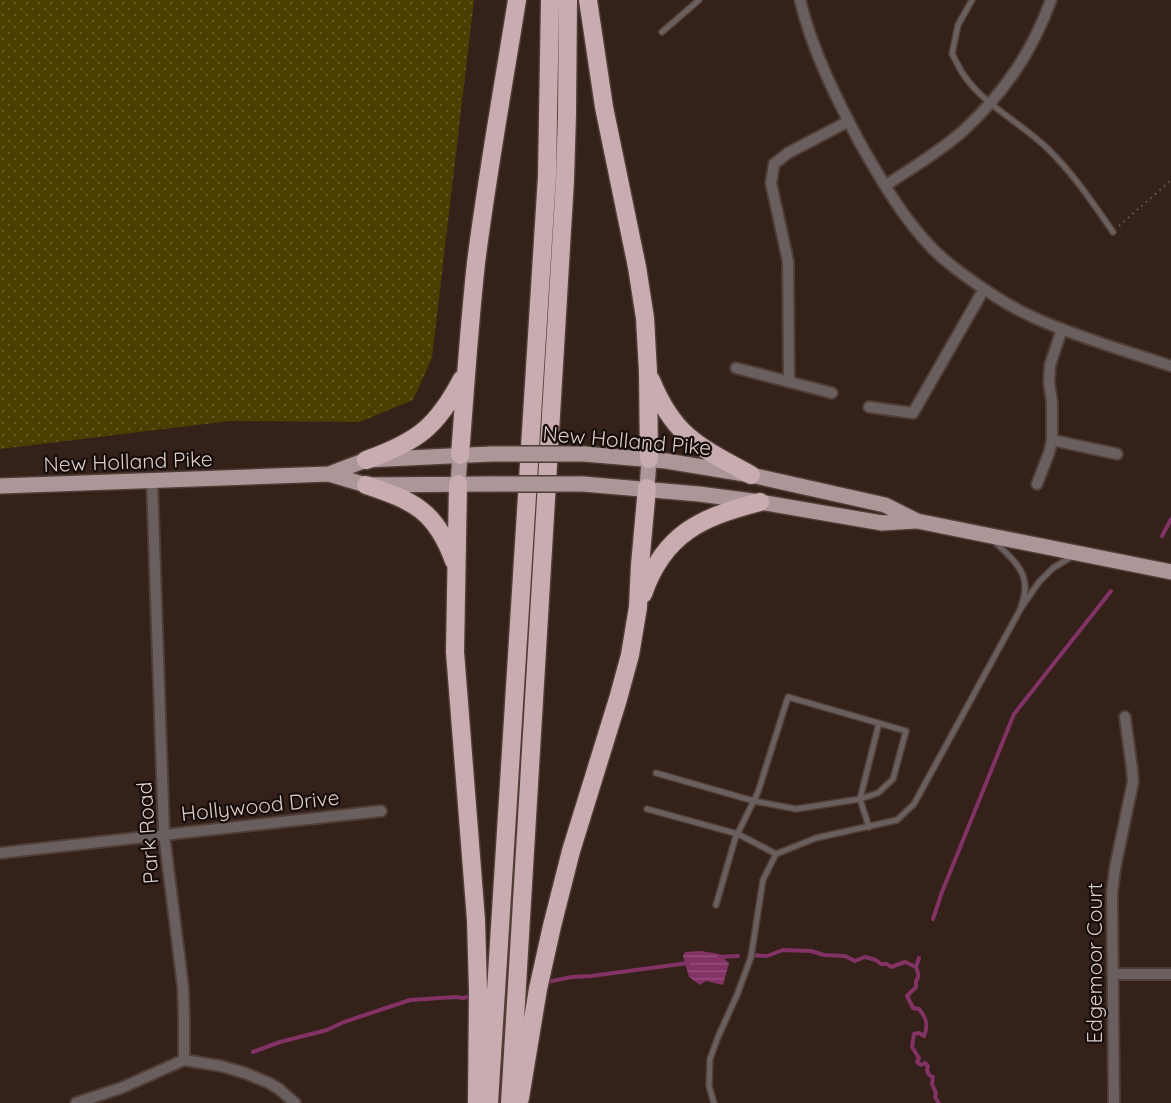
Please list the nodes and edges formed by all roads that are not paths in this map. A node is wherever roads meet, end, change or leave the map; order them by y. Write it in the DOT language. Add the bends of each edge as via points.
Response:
graph roads {
  1 [pos="517,0"];
  2 [pos="550,0"];
  3 [pos="568,0"];
  4 [pos="588,0"];
  5 [pos="699,0"];
  6 [pos="801,0"];
  7 [pos="972,0"];
  8 [pos="1051,0"];
  9 [pos="662,32"];
  10 [pos="991,104"];
  11 [pos="849,121"];
  12 [pos="885,186"];
  13 [pos="1113,232"];
  14 [pos="984,289"];
  15 [pos="1062,329"];
  16 [pos="1171,366"];
  17 [pos="736,368"];
  18 [pos="466,372"];
  19 [pos="648,372"];
  20 [pos="789,382"];
  21 [pos="832,393"];
  22 [pos="869,407"];
  23 [pos="1052,440"];
  24 [pos="1117,454"];
  25 [pos="460,455"];
  26 [pos="649,459"];
  27 [pos="366,460"];
  28 [pos="329,474"];
  29 [pos="751,475"];
  30 [pos="152,481"];
  31 [pos="458,484"];
  32 [pos="1036,484"];
  33 [pos="366,485"];
  34 [pos="0,486"];
  35 [pos="647,488"];
  36 [pos="760,502"];
  37 [pos="918,521"];
  38 [pos="988,535"];
  39 [pos="1078,553"];
  40 [pos="456,568"];
  41 [pos="1171,572"];
  42 [pos="638,607"];
  43 [pos="1021,608"];
  44 [pos="1125,717"];
  45 [pos="879,723"];
  46 [pos="656,773"];
  47 [pos="860,799"];
  48 [pos="754,801"];
  49 [pos="647,809"];
  50 [pos="381,811"];
  51 [pos="869,827"];
  52 [pos="164,834"];
  53 [pos="738,834"];
  54 [pos="0,853"];
  55 [pos="776,854"];
  56 [pos="716,905"];
  57 [pos="1113,974"];
  58 [pos="1171,974"];
  59 [pos="184,1060"];
  60 [pos="76,1103"];
  61 [pos="295,1103"];
  62 [pos="477,1103"];
  63 [pos="489,1103"];
  64 [pos="510,1103"];
  65 [pos="520,1103"];
  66 [pos="714,1103"];
  67 [pos="1114,1103"];
  1 -- 18 [label="highway" via="476,263"];
  2 -- 63 [label="highway" via="547,176"];
  3 -- 64 [label="highway" via="565,180"];
  4 -- 19 [label="highway" via="604,107 641,292"];
  5 -- 9 [label="lane"];
  6 -- 11 [label="street" via="806,23"];
  7 -- 10 [label="lane" via="958,24 952,54 966,78"];
  8 -- 10 [label="street" via="1028,52"];
  10 -- 12 [label="street" via="963,131"];
  10 -- 13 [label="lane" via="1048,149"];
  11 -- 12 [label="street"];
  11 -- 20 [label="street" via="774,164 771,183 788,261"];
  12 -- 14 [label="street" via="932,249"];
  14 -- 15 [label="street"];
  14 -- 22 [label="street" via="913,413"];
  15 -- 16 [label="street"];
  15 -- 23 [label="street" via="1048,383"];
  17 -- 20 [label="street"];
  18 -- 25 [label="highway"];
  18 -- 27 [label="highway" via="448,404 428,428 399,448"];
  19 -- 26 [label="highway"];
  19 -- 29 [label="highway" via="663,405 685,434"];
  20 -- 21 [label="street"];
  23 -- 24 [label="street"];
  23 -- 32 [label="street"];
  25 -- 26 [label="main road, New Holland Pike, bridge" via="584,454"];
  25 -- 27 [label="main road, New Holland Pike"];
  25 -- 31 [label="main road"];
  26 -- 29 [label="main road, New Holland Pike"];
  26 -- 35 [label="main road"];
  27 -- 28 [label="main road, New Holland Pike"];
  28 -- 30 [label="main road, New Holland Pike"];
  28 -- 33 [label="main road, New Holland Pike"];
  29 -- 37 [label="main road, New Holland Pike" via="885,505"];
  30 -- 34 [label="main road, New Holland Pike"];
  30 -- 52 [label="street, Park Road"];
  31 -- 33 [label="main road, New Holland Pike"];
  31 -- 35 [label="main road, New Holland Pike, bridge"];
  31 -- 40 [label="highway"];
  33 -- 40 [label="highway" via="405,499 421,510 440,532"];
  35 -- 36 [label="main road, New Holland Pike"];
  35 -- 42 [label="highway"];
  36 -- 37 [label="main road, New Holland Pike" via="882,523"];
  36 -- 42 [label="highway" via="706,519 676,540 655,567"];
  37 -- 38 [label="main road, New Holland Pike"];
  38 -- 39 [label="main road, New Holland Pike"];
  38 -- 43 [label="lane" via="1023,574 1026,587"];
  39 -- 41 [label="main road, New Holland Pike"];
  39 -- 43 [label="lane" via="1053,568"];
  40 -- 62 [label="highway" via="455,651 476,920"];
  42 -- 65 [label="highway" via="624,676 554,916"];
  43 -- 51 [label="lane" via="914,804 897,820"];
  44 -- 57 [label="street, Edgemoor Court" via="1133,782 1113,881"];
  45 -- 47 [label="lane"];
  45 -- 47 [label="lane" via="906,731 893,779 878,793"];
  45 -- 48 [label="lane" via="788,697"];
  46 -- 48 [label="lane"];
  47 -- 48 [label="lane" via="796,809"];
  47 -- 51 [label="lane"];
  48 -- 53 [label="lane"];
  49 -- 53 [label="lane"];
  50 -- 52 [label="street, Hollywood Drive"];
  51 -- 55 [label="lane" via="816,838"];
  52 -- 54 [label="street, Hollywood Drive"];
  52 -- 59 [label="street, Park Road" via="183,987"];
  53 -- 55 [label="lane"];
  53 -- 56 [label="lane"];
  55 -- 66 [label="lane" via="763,880 751,957 710,1059 709,1086"];
  57 -- 58 [label="street"];
  57 -- 67 [label="street, Edgemoor Court"];
  59 -- 60 [label="street"];
  59 -- 61 [label="street" via="245,1073 279,1089"];
}
